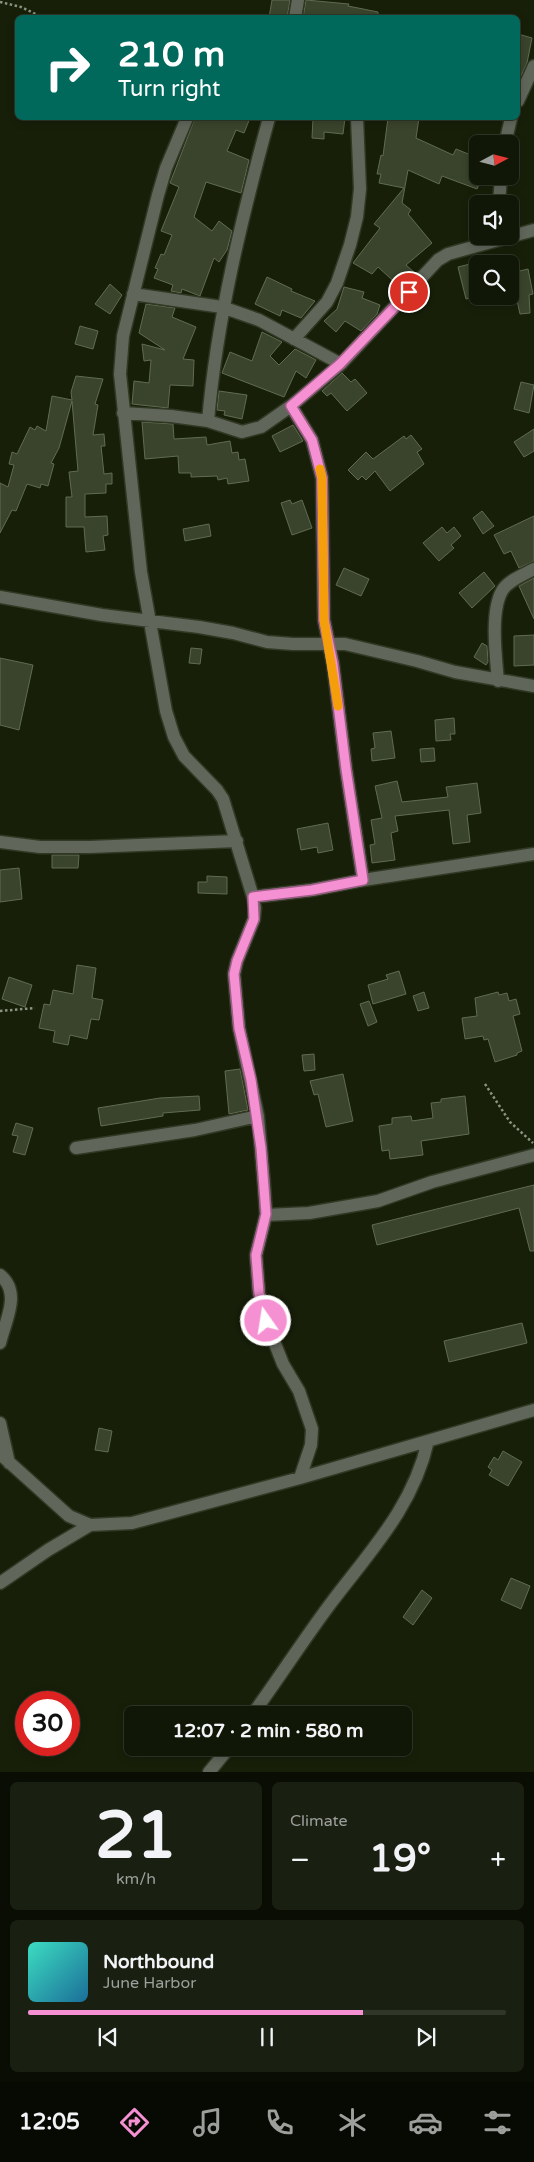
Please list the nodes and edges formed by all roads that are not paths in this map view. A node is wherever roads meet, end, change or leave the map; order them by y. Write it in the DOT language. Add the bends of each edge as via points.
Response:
graph roads {
  1 [pos="298,0"];
  2 [pos="296,15"];
  3 [pos="534,66"];
  4 [pos="520,93"];
  5 [pos="186,120"];
  6 [pos="269,120"];
  7 [pos="357,120"];
  8 [pos="511,120"];
  9 [pos="507,135"];
  10 [pos="534,230"];
  11 [pos="519,233"];
  12 [pos="476,245"];
  13 [pos="133,294"];
  14 [pos="222,307"];
  15 [pos="294,339"];
  16 [pos="340,364"];
  17 [pos="291,406"];
  18 [pos="123,413"];
  19 [pos="208,421"];
  20 [pos="534,569"];
  21 [pos="0,597"];
  22 [pos="148,622"];
  23 [pos="329,643"];
  24 [pos="498,681"];
  25 [pos="534,686"];
  26 [pos="237,841"];
  27 [pos="0,842"];
  28 [pos="534,854"];
  29 [pos="363,880"];
  30 [pos="253,897"];
  31 [pos="258,1116"];
  32 [pos="76,1148"];
  33 [pos="534,1155"];
  34 [pos="266,1214"];
  35 [pos="0,1275"];
  36 [pos="0,1343"];
  37 [pos="534,1410"];
  38 [pos="0,1423"];
  39 [pos="428,1440"];
  40 [pos="4,1458"];
  41 [pos="300,1478"];
  42 [pos="90,1525"];
  43 [pos="0,1583"];
  44 [pos="258,1706"];
  45 [pos="222,1756"];
  46 [pos="209,1772"];
  1 -- 2 [label="street"];
  3 -- 4 [label="street"];
  5 -- 13 [label="street" via="166,168"];
  6 -- 14 [label="street"];
  7 -- 15 [label="street" via="360,189 350,245 327,302"];
  8 -- 9 [label="street"];
  10 -- 11 [label="street"];
  12 -- 16 [label="street" via="438,260"];
  13 -- 14 [label="street"];
  13 -- 18 [label="street" via="123,336 120,374"];
  14 -- 15 [label="street" via="259,320"];
  14 -- 19 [label="street" via="212,365"];
  15 -- 16 [label="street"];
  16 -- 17 [label="street"];
  17 -- 19 [label="street" via="250,431 234,431"];
  17 -- 23 [label="street" via="312,440 322,478 324,620"];
  18 -- 19 [label="street"];
  18 -- 22 [label="street"];
  20 -- 24 [label="street" via="511,582 500,596 496,614"];
  21 -- 22 [label="street"];
  22 -- 23 [label="street" via="199,627 267,642"];
  22 -- 26 [label="street" via="174,737 184,756 217,790"];
  23 -- 24 [label="street" via="368,649"];
  23 -- 29 [label="street"];
  24 -- 25 [label="street"];
  26 -- 27 [label="street" via="90,847 40,847"];
  26 -- 30 [label="street"];
  28 -- 29 [label="street"];
  29 -- 30 [label="street"];
  30 -- 31 [label="street" via="254,919 234,974 239,1028"];
  31 -- 32 [label="street" via="195,1130"];
  31 -- 34 [label="street"];
  33 -- 34 [label="street" via="432,1182 378,1201 309,1213"];
  34 -- 41 [label="street" via="256,1255 259,1293 266,1321 283,1364 299,1391 312,1429"];
  35 -- 36 [label="street" via="7,1281 12,1301"];
  37 -- 39 [label="street"];
  38 -- 40 [label="street"];
  39 -- 41 [label="street"];
  39 -- 44 [label="street" via="415,1483 394,1522 322,1615"];
  40 -- 42 [label="street" via="69,1516"];
  41 -- 42 [label="street" via="132,1523"];
  42 -- 43 [label="street"];
  45 -- 46 [label="street"];
}
